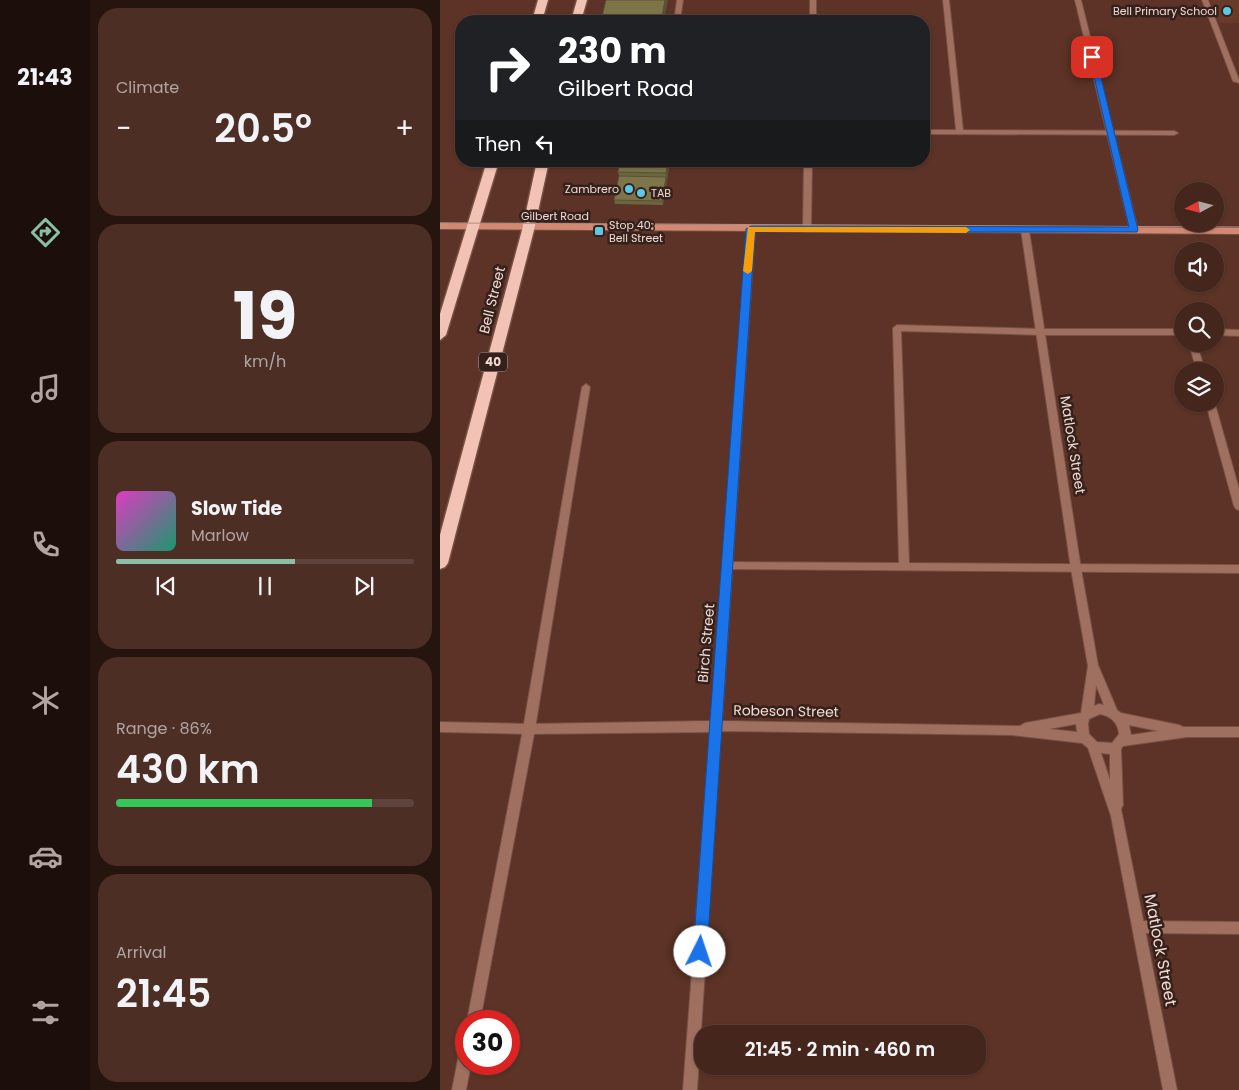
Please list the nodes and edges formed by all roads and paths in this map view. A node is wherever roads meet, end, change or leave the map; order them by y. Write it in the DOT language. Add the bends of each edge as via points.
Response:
graph roads {
  1 [pos="543,0"];
  2 [pos="582,0"];
  3 [pos="680,0"];
  4 [pos="813,0"];
  5 [pos="946,0"];
  6 [pos="1078,0"];
  7 [pos="1206,0"];
  8 [pos="539,15"];
  9 [pos="578,15"];
  10 [pos="678,15"];
  11 [pos="812,15"];
  12 [pos="1238,82"];
  13 [pos="930,132"];
  14 [pos="960,133"];
  15 [pos="1110,133"];
  16 [pos="1174,133"];
  17 [pos="491,167"];
  18 [pos="542,167"];
  19 [pos="808,167"];
  20 [pos="440,226"];
  21 [pos="472,226"];
  22 [pos="528,227"];
  23 [pos="751,229"];
  24 [pos="807,229"];
  25 [pos="1025,230"];
  26 [pos="1134,230"];
  27 [pos="1239,230"];
  28 [pos="1041,332"];
  29 [pos="1174,332"];
  30 [pos="1224,332"];
  31 [pos="1239,332"];
  32 [pos="440,336"];
  33 [pos="586,387"];
  34 [pos="1212,412"];
  35 [pos="1239,506"];
  36 [pos="440,563"];
  37 [pos="727,566"];
  38 [pos="904,567"];
  39 [pos="1076,569"];
  40 [pos="1239,569"];
  41 [pos="1093,665"];
  42 [pos="1085,716"];
  43 [pos="1116,716"];
  44 [pos="715,726"];
  45 [pos="440,727"];
  46 [pos="529,729"];
  47 [pos="1012,730"];
  48 [pos="1187,732"];
  49 [pos="1239,732"];
  50 [pos="1088,742"];
  51 [pos="1119,745"];
  52 [pos="1117,816"];
  53 [pos="1140,927"];
  54 [pos="1239,928"];
  55 [pos="475,1010"];
  56 [pos="462,1075"];
  57 [pos="459,1090"];
  58 [pos="690,1090"];
  59 [pos="1170,1090"];
  1 -- 8 [label="highway"];
  2 -- 9 [label="highway"];
  3 -- 10 [label="street"];
  4 -- 11 [label="street"];
  5 -- 14 [label="street"];
  6 -- 15 [label="street"];
  7 -- 12 [label="street"];
  13 -- 14 [label="street"];
  14 -- 15 [label="street"];
  15 -- 16 [label="street"];
  15 -- 26 [label="street"];
  17 -- 21 [label="highway"];
  18 -- 22 [label="highway, Bell Street / 40"];
  19 -- 24 [label="street"];
  20 -- 21 [label="street, Gilbert Road"];
  21 -- 22 [label="street, Gilbert Road"];
  21 -- 32 [label="highway"];
  22 -- 23 [label="street, Gilbert Road"];
  22 -- 36 [label="highway, Bell Street / 40"];
  23 -- 24 [label="street, Gilbert Road"];
  23 -- 37 [label="street, Birch Street"];
  24 -- 25 [label="street, Gilbert Road"];
  25 -- 26 [label="street, Gilbert Road"];
  25 -- 28 [label="street, Matlock Street"];
  26 -- 27 [label="street, Gilbert Road"];
  28 -- 29 [label="street"];
  28 -- 38 [label="street" via="897,328"];
  28 -- 39 [label="street, Matlock Street"];
  30 -- 31 [label="street"];
  33 -- 46 [label="street"];
  34 -- 35 [label="street"];
  37 -- 38 [label="street"];
  37 -- 44 [label="street, Birch Street"];
  38 -- 39 [label="street"];
  39 -- 40 [label="street"];
  39 -- 41 [label="street, Matlock Street"];
  41 -- 42 [label="street, Matlock Street"];
  41 -- 43 [label="street, Matlock Street"];
  42 -- 43 [label="street" via="1100,709"];
  42 -- 47 [label="street, Robeson Street"];
  42 -- 50 [label="street" via="1081,724"];
  43 -- 48 [label="street"];
  43 -- 51 [label="street" via="1125,730"];
  44 -- 46 [label="street, Robeson Street"];
  44 -- 47 [label="street, Robeson Street"];
  44 -- 58 [label="street, Birch Street"];
  45 -- 46 [label="street, Robeson Street"];
  46 -- 55 [label="street"];
  47 -- 50 [label="street, Robeson Street"];
  48 -- 49 [label="street"];
  48 -- 51 [label="street"];
  50 -- 51 [label="street" via="1100,750"];
  50 -- 52 [label="street, Matlock Street"];
  51 -- 52 [label="street, Matlock Street"];
  52 -- 53 [label="street, Matlock Street"];
  53 -- 54 [label="street"];
  53 -- 59 [label="street, Matlock Street"];
  56 -- 57 [label="street"];
}
